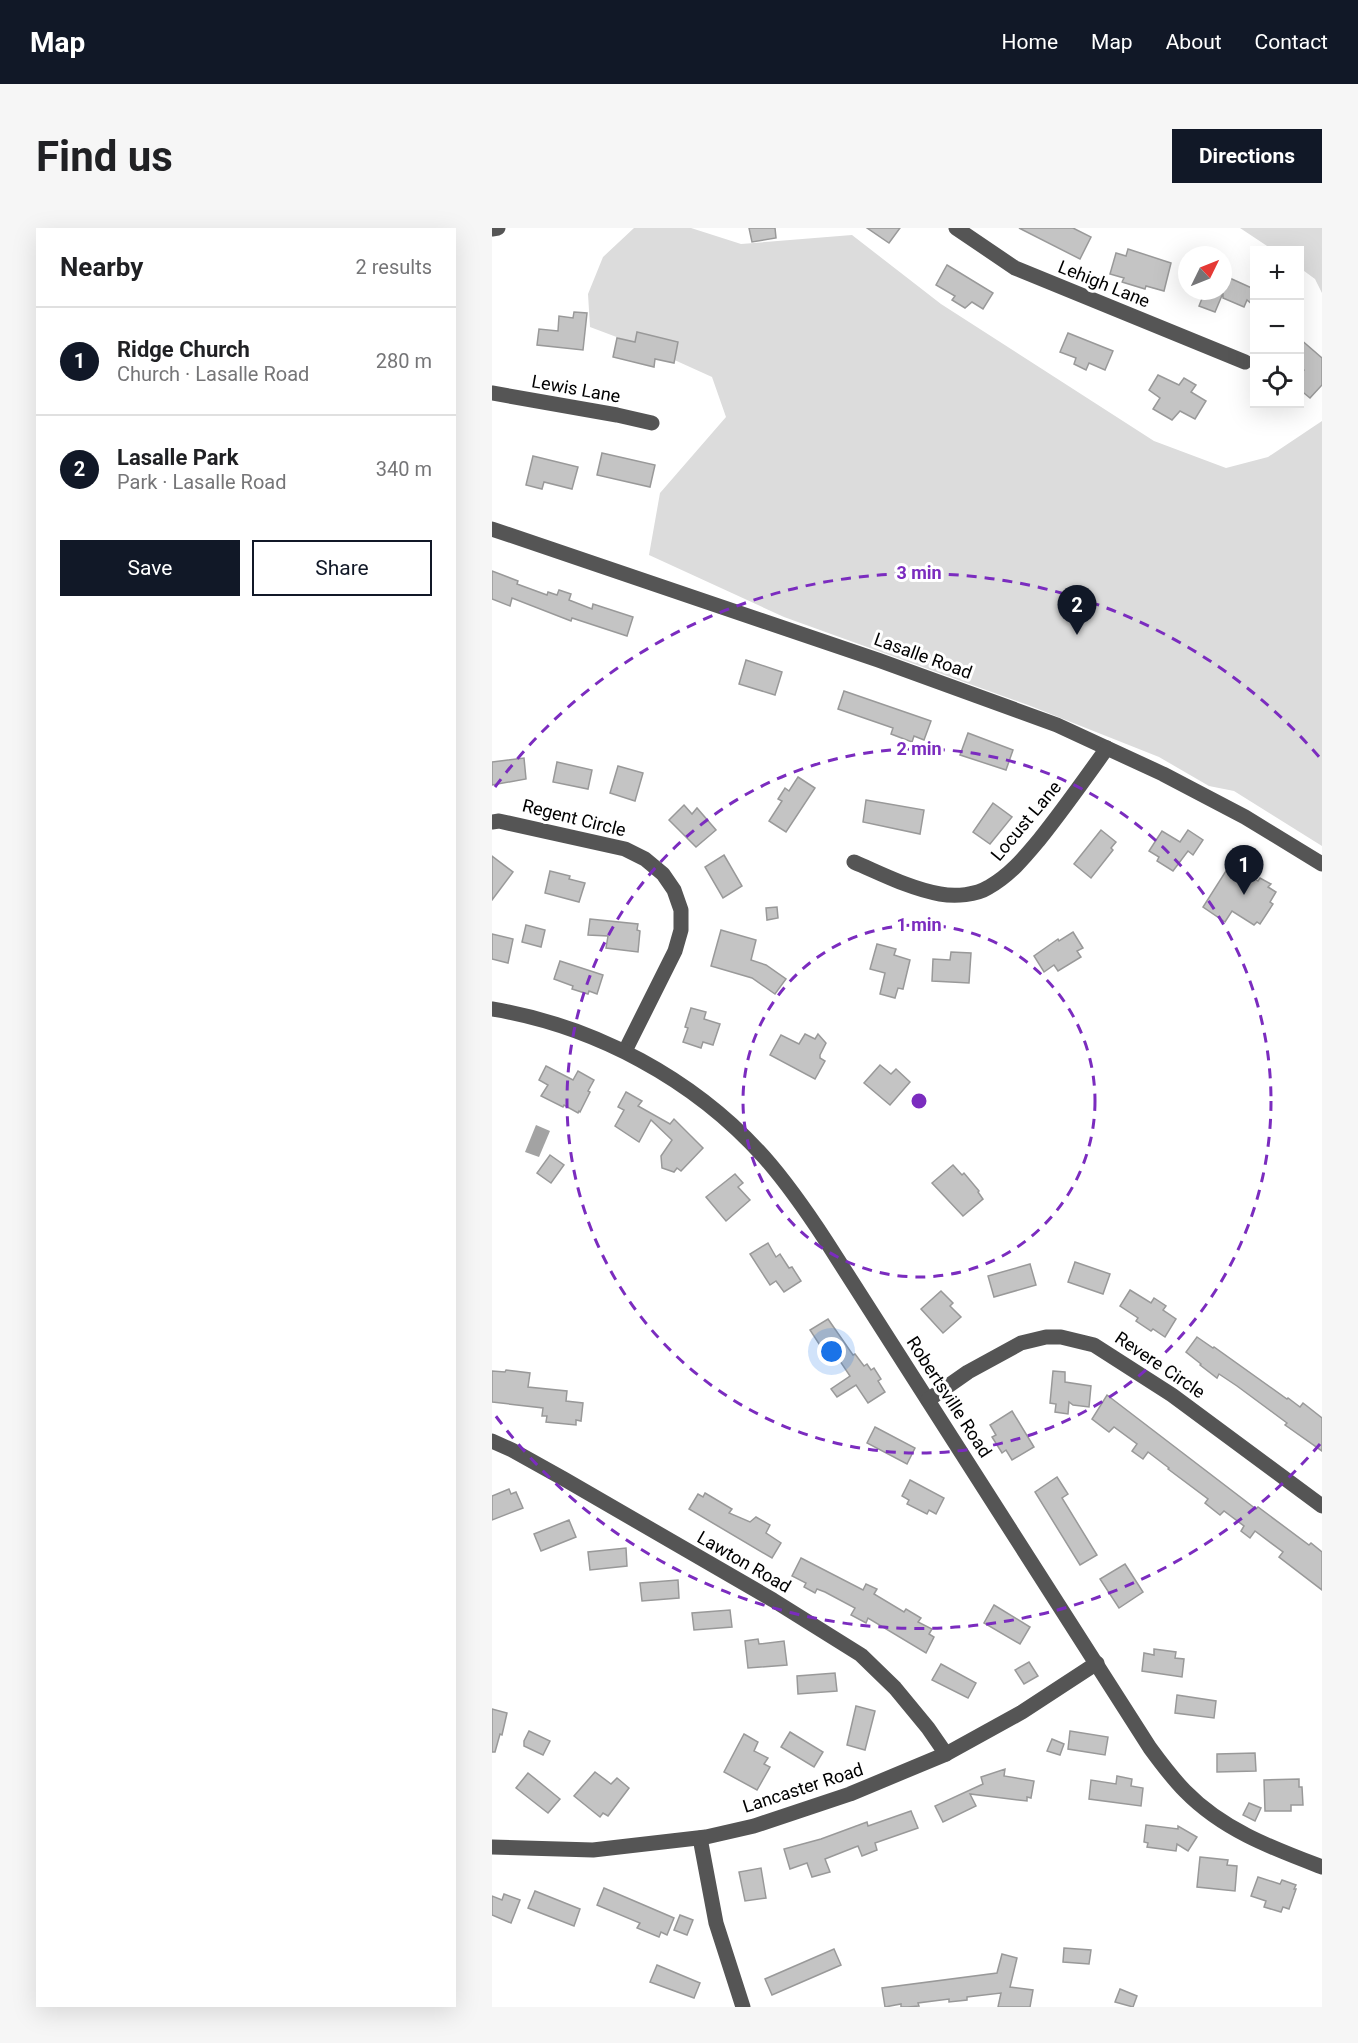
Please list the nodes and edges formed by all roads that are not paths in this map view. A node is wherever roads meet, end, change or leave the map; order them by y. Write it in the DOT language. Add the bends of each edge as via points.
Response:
graph roads {
  1 [pos="498,228"];
  2 [pos="956,228"];
  3 [pos="492,230"];
  4 [pos="1245,362"];
  5 [pos="492,393"];
  6 [pos="652,423"];
  7 [pos="492,529"];
  8 [pos="1107,748"];
  9 [pos="492,822"];
  10 [pos="854,862"];
  11 [pos="1322,864"];
  12 [pos="492,1009"];
  13 [pos="625,1051"];
  14 [pos="927,1400"];
  15 [pos="492,1441"];
  16 [pos="1322,1506"];
  17 [pos="1097,1663"];
  18 [pos="946,1754"];
  19 [pos="700,1838"];
  20 [pos="492,1847"];
  21 [pos="1322,1867"];
  22 [pos="743,2007"];
  1 -- 3 [label="street"];
  2 -- 4 [label="street, Lehigh Lane" via="1015,268"];
  5 -- 6 [label="street, Lewis Lane"];
  7 -- 8 [label="street, Lasalle Road" via="878,660"];
  8 -- 10 [label="street, Locust Lane" via="1023,860 987,888 964,895 940,894"];
  8 -- 11 [label="street, Lasalle Road" via="1245,817"];
  9 -- 13 [label="street, Regent Circle" via="499,820 625,849 645,858 674,890 681,910 681,930"];
  12 -- 13 [label="street, Robertsville Road" via="554,1023"];
  13 -- 14 [label="street, Robertsville Road" via="705,1102 763,1156 806,1209"];
  14 -- 16 [label="street, Revere Circle" via="1021,1343 1061,1337 1095,1345 1178,1400"];
  14 -- 17 [label="street, Robertsville Road"];
  15 -- 18 [label="street, Lawton Road" via="773,1600 861,1655 895,1688"];
  17 -- 18 [label="street, Lancaster Road" via="1022,1712"];
  17 -- 21 [label="street, Robertsville Road" via="1150,1748 1185,1792 1242,1834"];
  18 -- 19 [label="street, Lancaster Road" via="894,1778 806,1809"];
  19 -- 20 [label="street, Lancaster Road" via="593,1850"];
  19 -- 22 [label="street" via="716,1923"];
}
